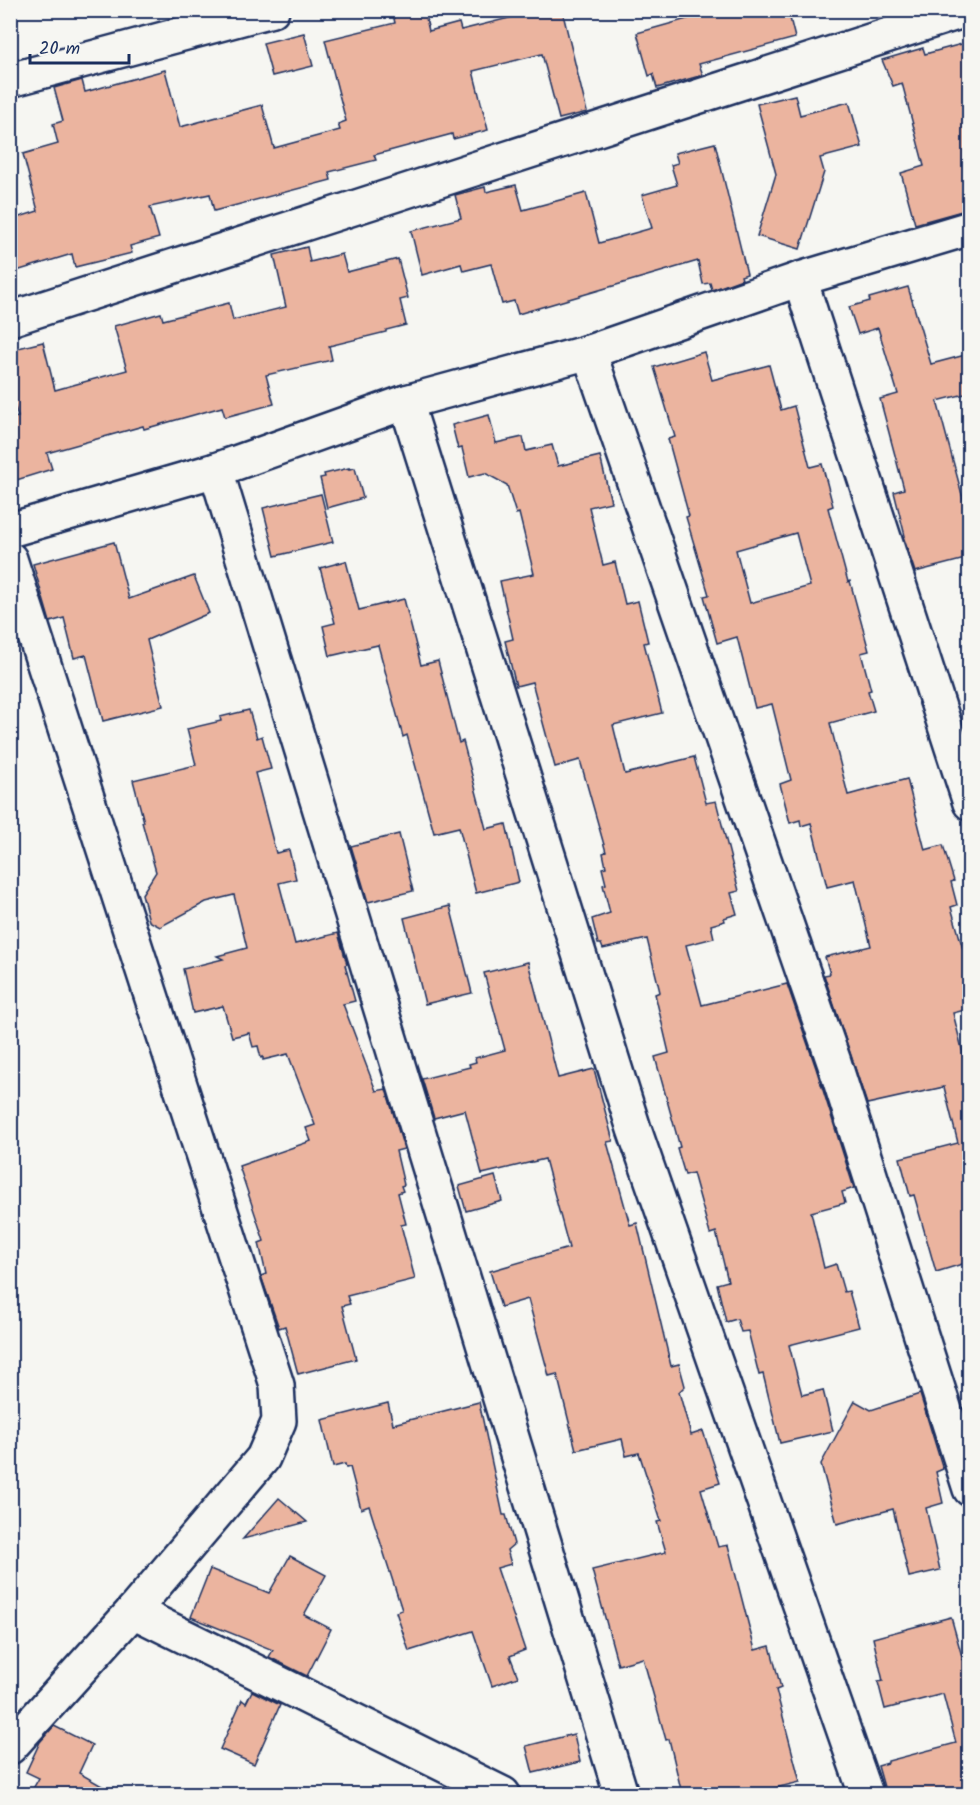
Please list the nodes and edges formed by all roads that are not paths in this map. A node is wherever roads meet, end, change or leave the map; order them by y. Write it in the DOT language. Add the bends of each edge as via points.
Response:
graph roads {
  1 [pos="272,10"];
  2 [pos="966,10"];
  3 [pos="10,80"];
  4 [pos="969,228"];
  5 [pos="800,279"];
  6 [pos="10,319"];
  7 [pos="589,352"];
  8 [pos="406,402"];
  9 [pos="216,470"];
  10 [pos="10,530"];
  11 [pos="10,559"];
  12 [pos="969,803"];
  13 [pos="969,1489"];
  14 [pos="134,1611"];
  15 [pos="10,1747"];
  16 [pos="503,1794"];
  17 [pos="621,1794"];
  18 [pos="866,1794"];
  1 -- 3 [label="street"];
  2 -- 6 [label="street"];
  4 -- 5 [label="street"];
  5 -- 7 [label="street"];
  5 -- 12 [label="street"];
  7 -- 8 [label="street"];
  7 -- 13 [label="street" via="834,1062"];
  8 -- 9 [label="street"];
  8 -- 18 [label="street" via="634,1129"];
  9 -- 10 [label="street"];
  9 -- 17 [label="street"];
  11 -- 14 [label="street" via="277,1385 279,1421 263,1458"];
  14 -- 15 [label="street"];
  14 -- 16 [label="street"];
}
